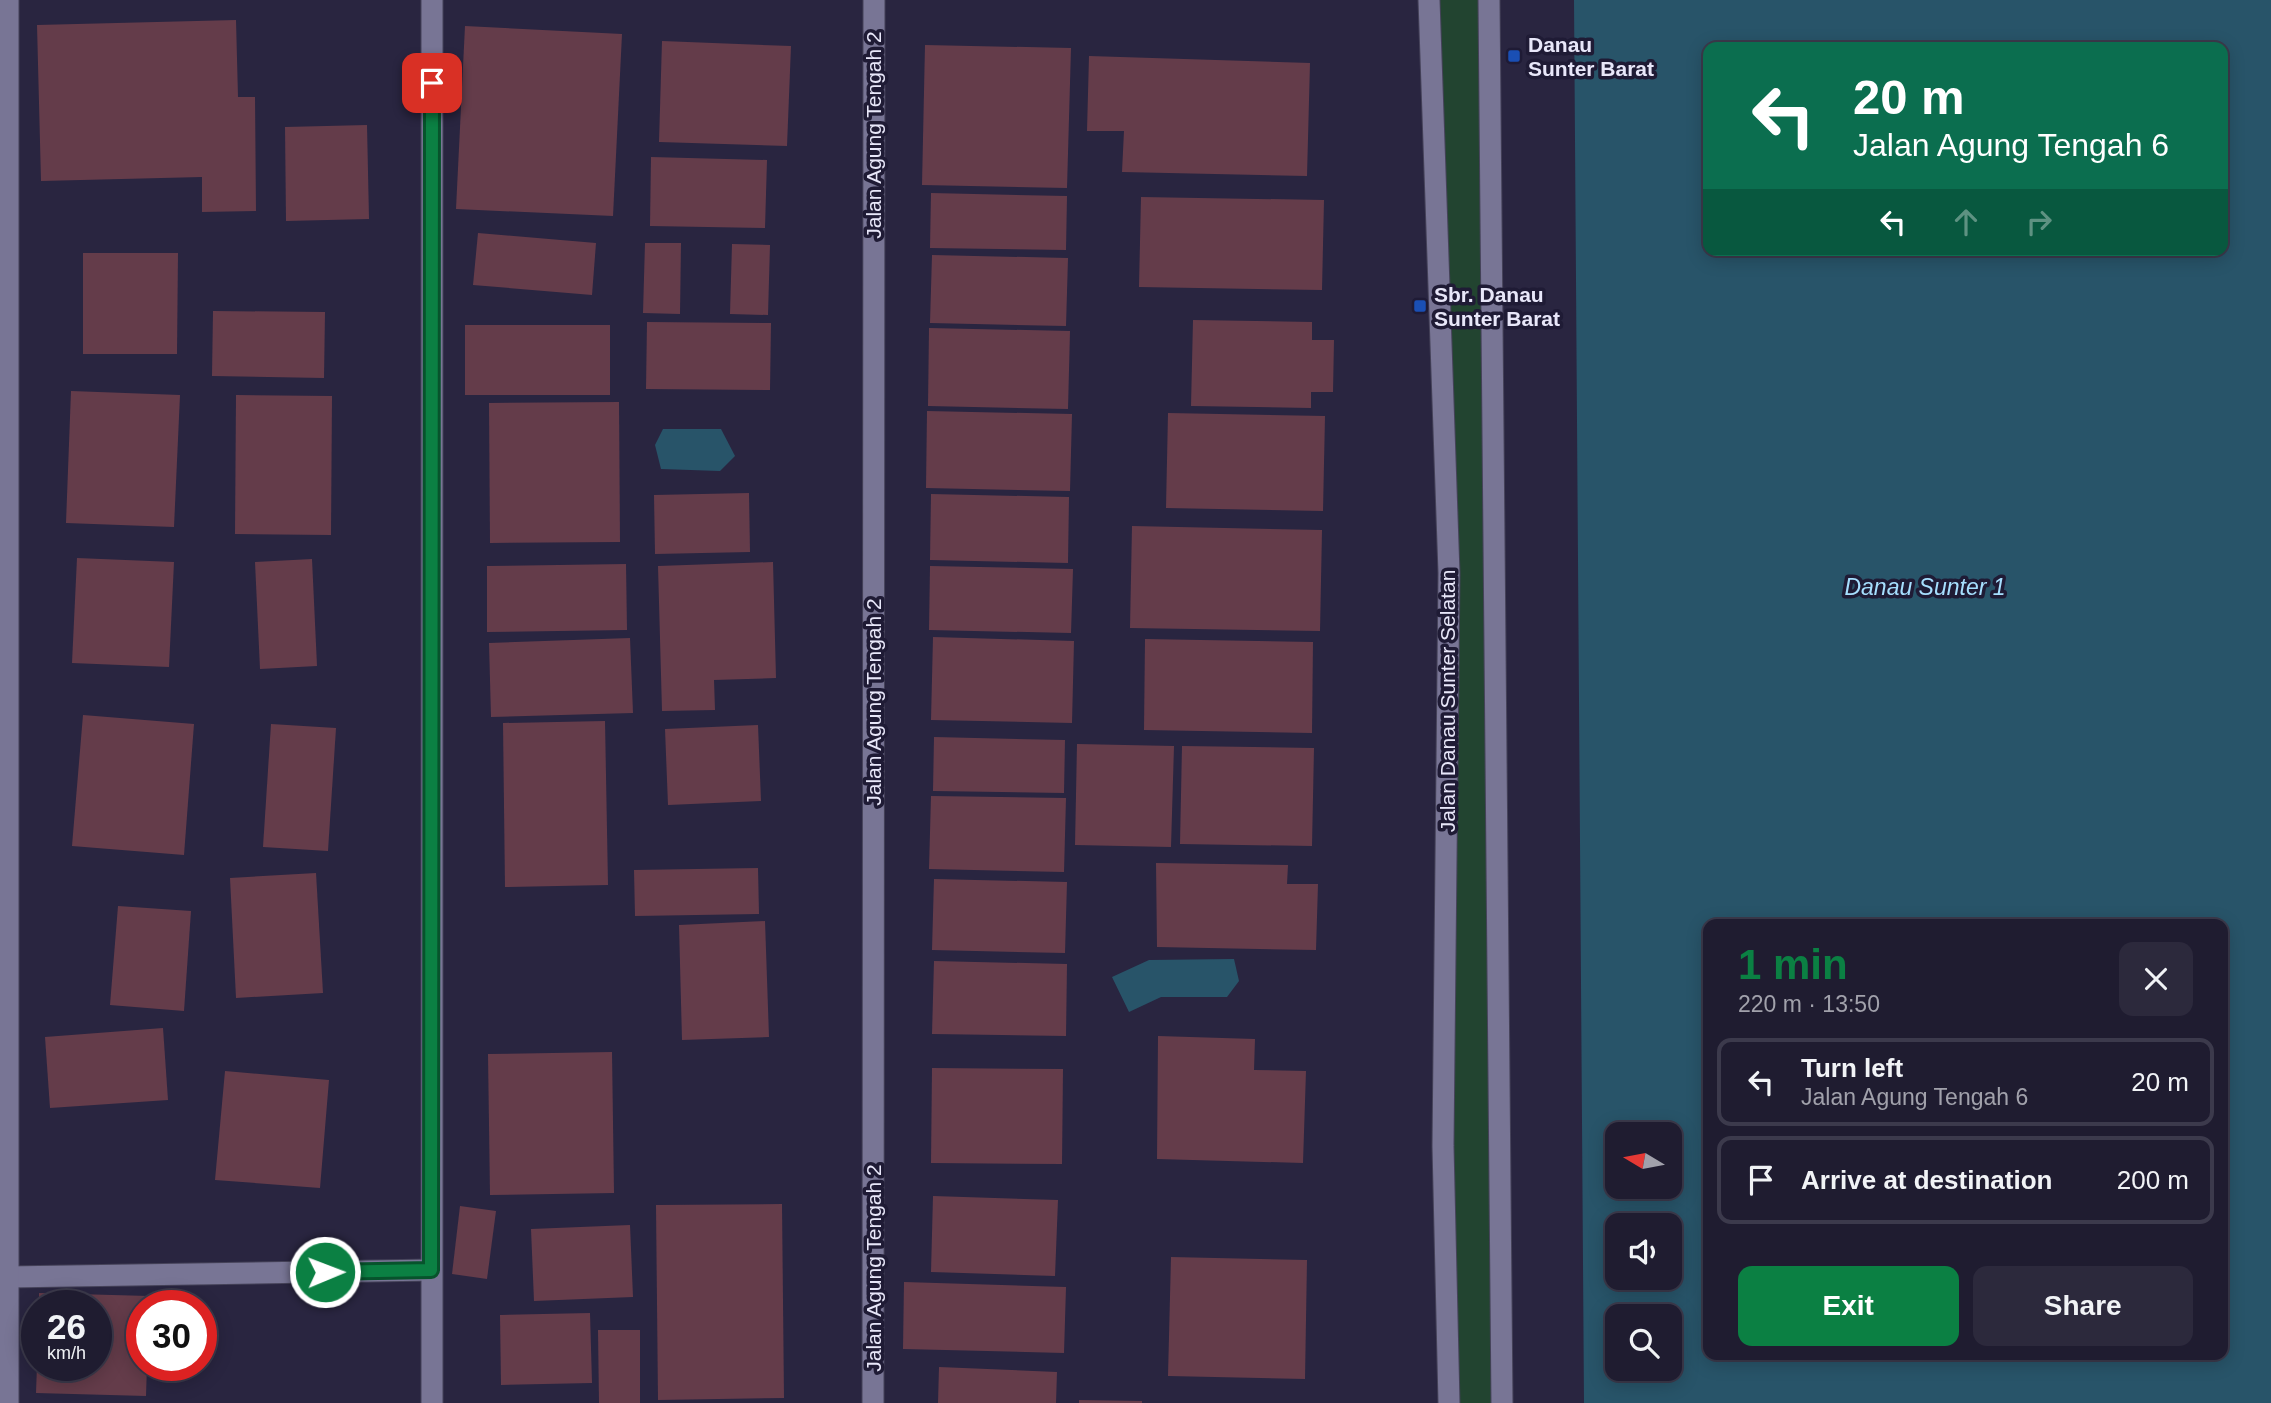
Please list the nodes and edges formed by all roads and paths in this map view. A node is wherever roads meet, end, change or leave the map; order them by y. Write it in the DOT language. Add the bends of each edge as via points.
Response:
graph roads {
  1 [pos="8,0"];
  2 [pos="432,0"];
  3 [pos="874,0"];
  4 [pos="1429,0"];
  5 [pos="1489,0"];
  6 [pos="431,1270"];
  7 [pos="8,1277"];
  8 [pos="8,1403"];
  9 [pos="432,1403"];
  10 [pos="873,1403"];
  11 [pos="1449,1403"];
  12 [pos="1502,1403"];
  1 -- 7 [label="street"];
  2 -- 6 [label="street"];
  3 -- 10 [label="street, Jalan Agung Tengah 2"];
  4 -- 11 [label="street, Jalan Danau Sunter Selatan" via="1449,573 1443,1146"];
  5 -- 12 [label="street"];
  6 -- 7 [label="street"];
  6 -- 9 [label="street"];
  7 -- 8 [label="street"];
}
